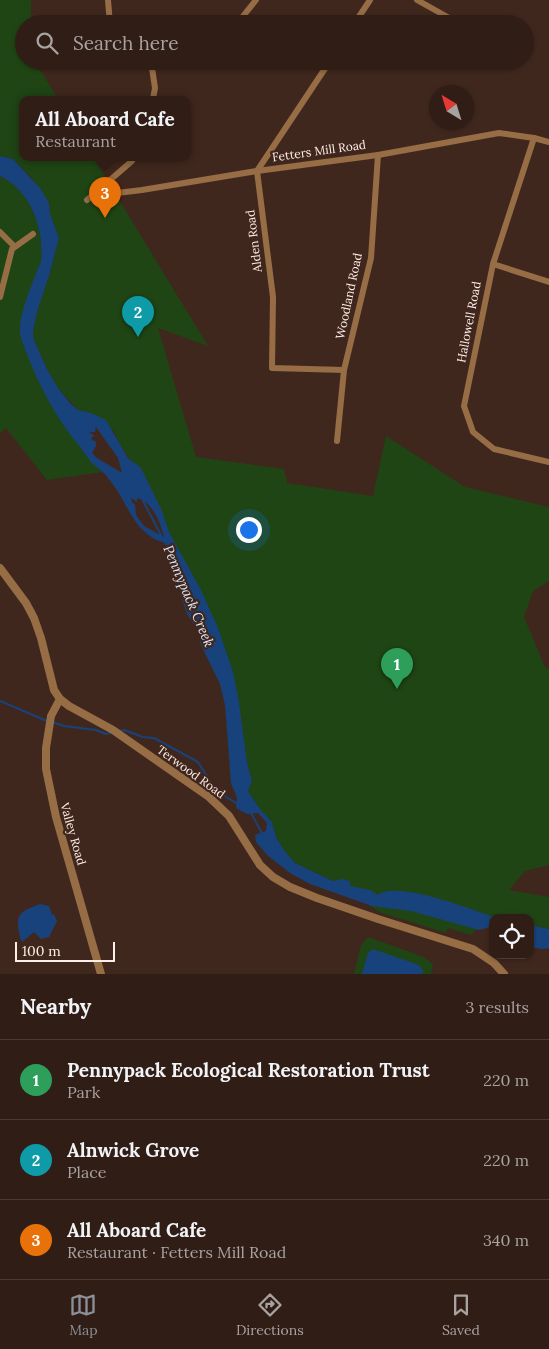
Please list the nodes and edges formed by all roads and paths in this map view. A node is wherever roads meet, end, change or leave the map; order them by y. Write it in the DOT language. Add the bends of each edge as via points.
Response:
graph roads {
  1 [pos="108,0"];
  2 [pos="256,0"];
  3 [pos="370,0"];
  4 [pos="417,0"];
  5 [pos="109,15"];
  6 [pos="244,15"];
  7 [pos="360,15"];
  8 [pos="444,15"];
  9 [pos="152,70"];
  10 [pos="324,70"];
  11 [pos="154,96"];
  12 [pos="534,138"];
  13 [pos="549,142"];
  14 [pos="378,154"];
  15 [pos="132,161"];
  16 [pos="257,171"];
  17 [pos="0,232"];
  18 [pos="33,234"];
  19 [pos="14,246"];
  20 [pos="492,264"];
  21 [pos="549,282"];
  22 [pos="0,297"];
  23 [pos="344,370"];
  24 [pos="337,441"];
  25 [pos="549,462"];
  26 [pos="0,568"];
  27 [pos="60,699"];
  28 [pos="101,974"];
  29 [pos="504,974"];
  1 -- 5 [label="street"];
  2 -- 6 [label="street"];
  3 -- 7 [label="street"];
  4 -- 8 [label="street"];
  9 -- 11 [label="street"];
  10 -- 16 [label="street"];
  12 -- 13 [label="street, Fetters Mill Road"];
  12 -- 14 [label="street, Fetters Mill Road" via="499,133"];
  12 -- 20 [label="street, Hallowell Road"];
  14 -- 16 [label="street, Fetters Mill Road"];
  14 -- 23 [label="street, Woodland Road" via="370,258"];
  15 -- 16 [label="street, Fetters Mill Road" via="89,198"];
  16 -- 23 [label="street, Alden Road" via="273,297 272,368"];
  17 -- 19 [label="street"];
  18 -- 19 [label="street"];
  19 -- 22 [label="street"];
  20 -- 21 [label="street"];
  20 -- 25 [label="street, Hallowell Road" via="464,406 473,432 494,449"];
  23 -- 24 [label="street, Woodland Road"];
  26 -- 27 [label="street" via="34,618 54,690"];
  27 -- 28 [label="street, Valley Road" via="51,716 45,762 49,790"];
  27 -- 29 [label="street, Terwood Road" via="113,730 216,803 234,823 260,865 273,877 325,900 473,950 494,963"];
}
